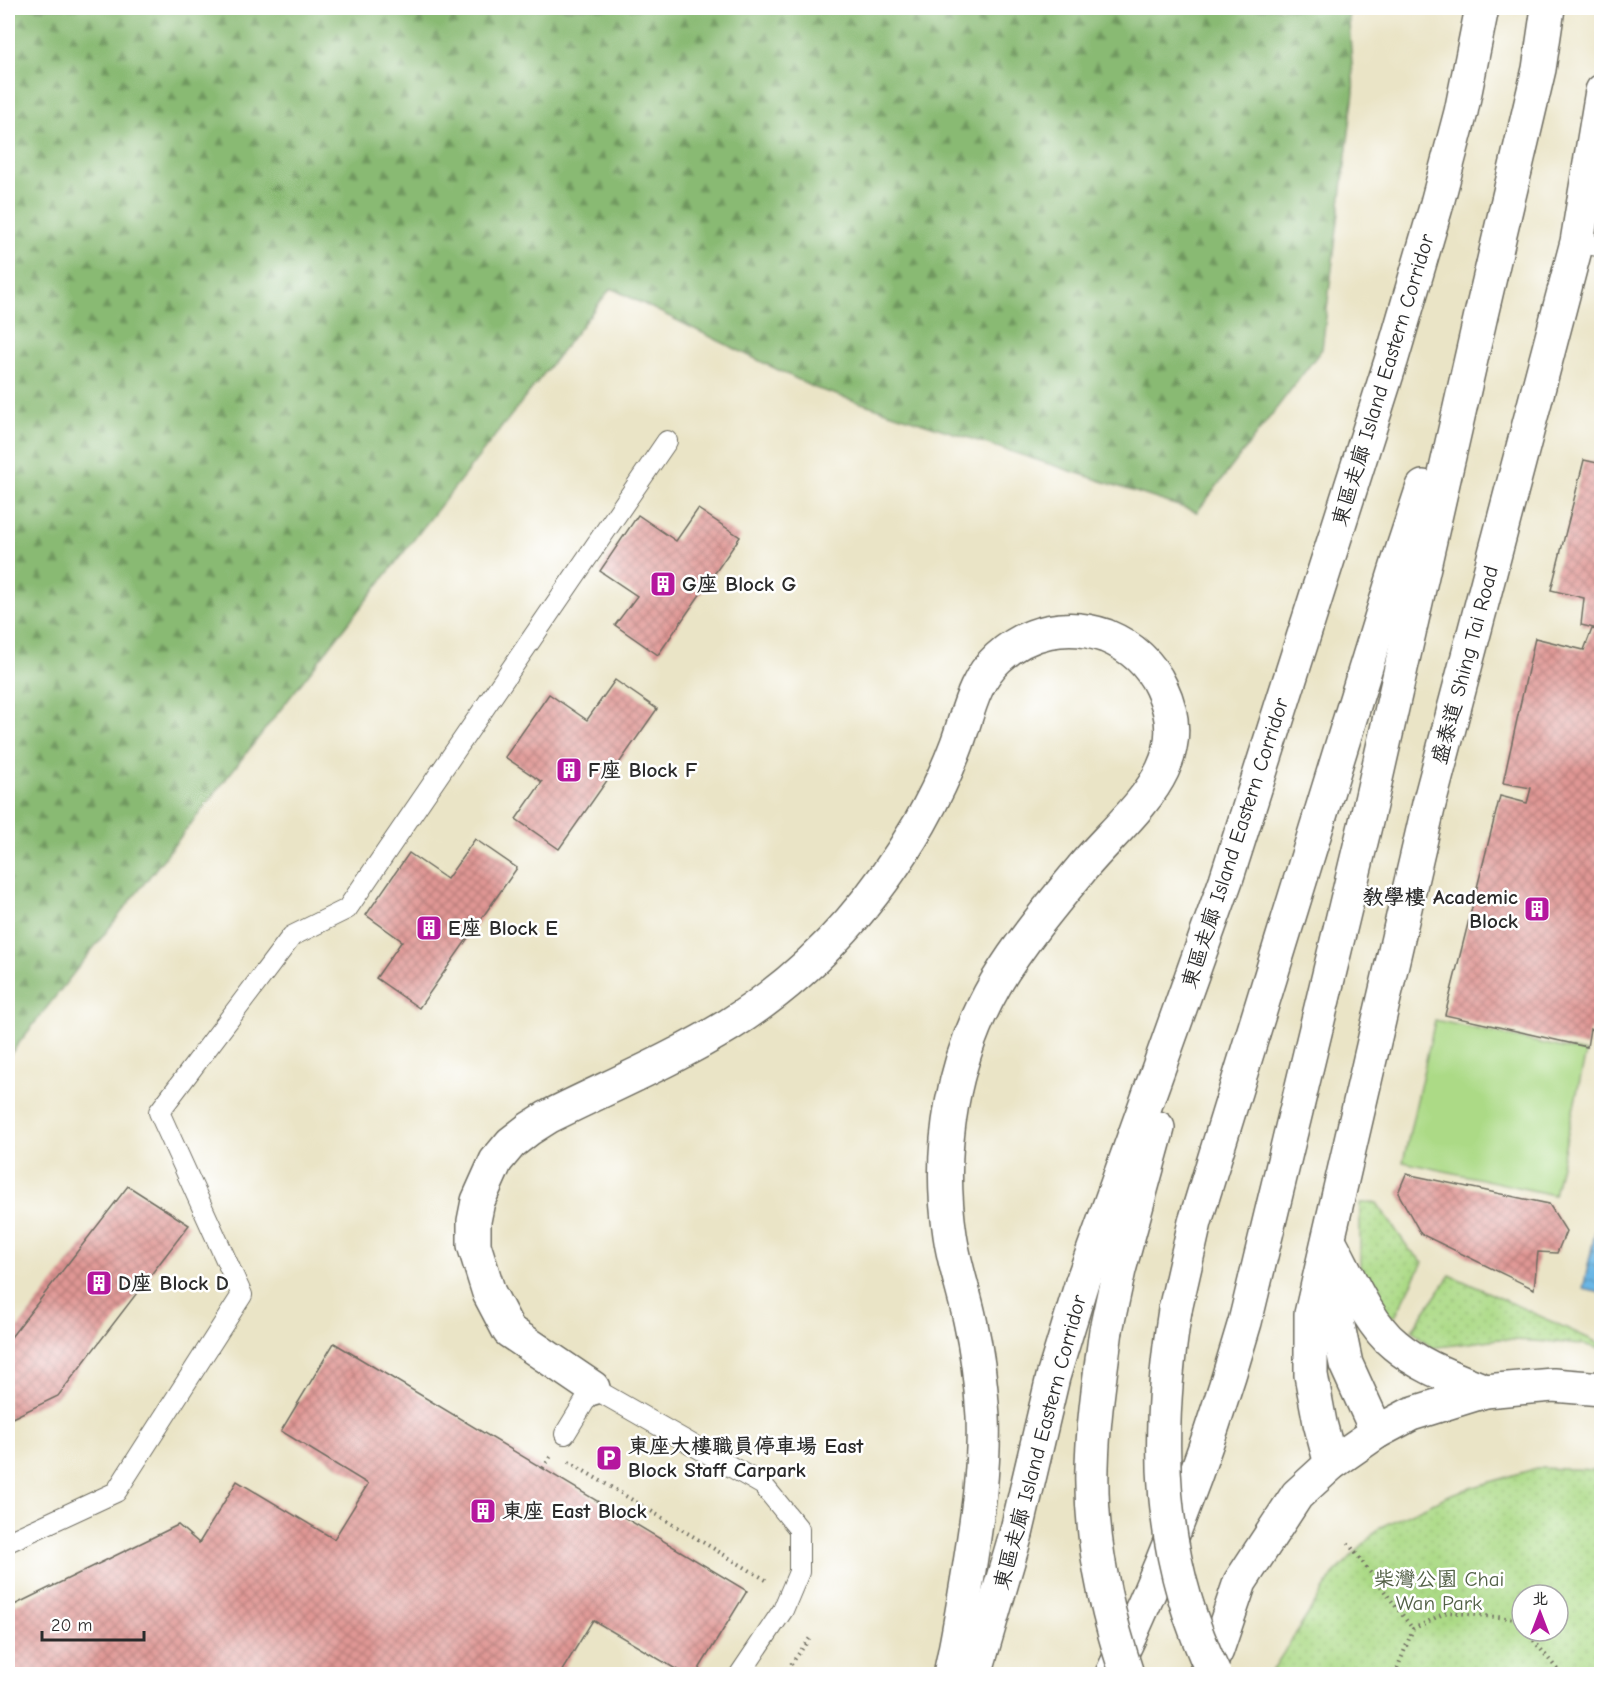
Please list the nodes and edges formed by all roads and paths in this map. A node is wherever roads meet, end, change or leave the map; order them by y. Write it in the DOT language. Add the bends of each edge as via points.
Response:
graph roads {
  1 [pos="1482,8"];
  2 [pos="1548,8"];
  3 [pos="1602,91"];
  4 [pos="1589,245"];
  5 [pos="1480,315"];
  6 [pos="667,441"];
  7 [pos="1226,880"];
  8 [pos="1329,1240"];
  9 [pos="593,1388"];
  10 [pos="1602,1389"];
  11 [pos="1485,1391"];
  12 [pos="1377,1432"];
  13 [pos="565,1434"];
  14 [pos="554,1452"];
  15 [pos="564,1459"];
  16 [pos="1331,1464"];
  17 [pos="543,1468"];
  18 [pos="8,1542"];
  19 [pos="1348,1543"];
  20 [pos="769,1582"];
  21 [pos="1510,1618"];
  22 [pos="1413,1629"];
  23 [pos="810,1638"];
  24 [pos="1536,1643"];
  25 [pos="740,1674"];
  26 [pos="784,1674"];
  27 [pos="950,1674"];
  28 [pos="975,1674"];
  29 [pos="1112,1674"];
  30 [pos="1127,1674"];
  31 [pos="1205,1674"];
  32 [pos="1214,1674"];
  33 [pos="1395,1674"];
  34 [pos="1561,1674"];
  1 -- 7 [label="main road, 東區走廊 Island Eastern Corridor" via="1436,207 1392,358"];
  2 -- 5 [label="main road" via="1539,69"];
  3 -- 4 [label="main road, 盛泰道 Shing Tai Road"];
  4 -- 8 [label="main road, 盛泰道 Shing Tai Road" via="1429,804"];
  5 -- 29 [label="main road" via="1370,805 1245,1322 1196,1477 1165,1558"];
  5 -- 32 [label="main road, bridge" via="1396,566 1209,1176 1175,1310 1163,1405 1165,1508 1180,1587"];
  6 -- 18 [label="lane" via="347,909 292,936 159,1112 242,1295 116,1492"];
  7 -- 28 [label="main road, 東區走廊 Island Eastern Corridor" via="1082,1282"];
  7 -- 30 [label="main road, bridge" via="1119,1270 1106,1330 1094,1424 1093,1512 1105,1596"];
  8 -- 11 [label="main road" via="1374,1322 1394,1345 1425,1366"];
  8 -- 12 [label="main road, 盛泰道 Shing Tai Road" via="1335,1311 1346,1365"];
  8 -- 16 [label="main road, 盛泰道 Shing Tai Road" via="1311,1314 1311,1375"];
  9 -- 13 [label="lane"];
  9 -- 25 [label="lane" via="763,1485 799,1529 799,1572 783,1610"];
  9 -- 27 [label="main road" via="509,1331 489,1293 474,1245 474,1221 478,1201 496,1161 511,1143 548,1117 731,1024 793,979 831,942 879,886 922,819 957,743 971,700 989,667 1001,655 1028,637 1067,629 1090,630 1127,646 1142,658 1168,700 1172,739 1169,758 1142,801 1073,880 998,980 966,1050 950,1112 946,1206 973,1332 983,1417 980,1502"];
  10 -- 11 [label="main road" via="1553,1385"];
  11 -- 12 [label="main road" via="1429,1407"];
  12 -- 16 [label="main road"];
  14 -- 17 [label="path"];
  15 -- 20 [label="path"];
  16 -- 31 [label="main road" via="1297,1495 1240,1582"];
  19 -- 22 [label="path"];
  21 -- 22 [label="path" via="1447,1612"];
  22 -- 33 [label="path"];
  23 -- 26 [label="path"];
  24 -- 34 [label="path"];
}
